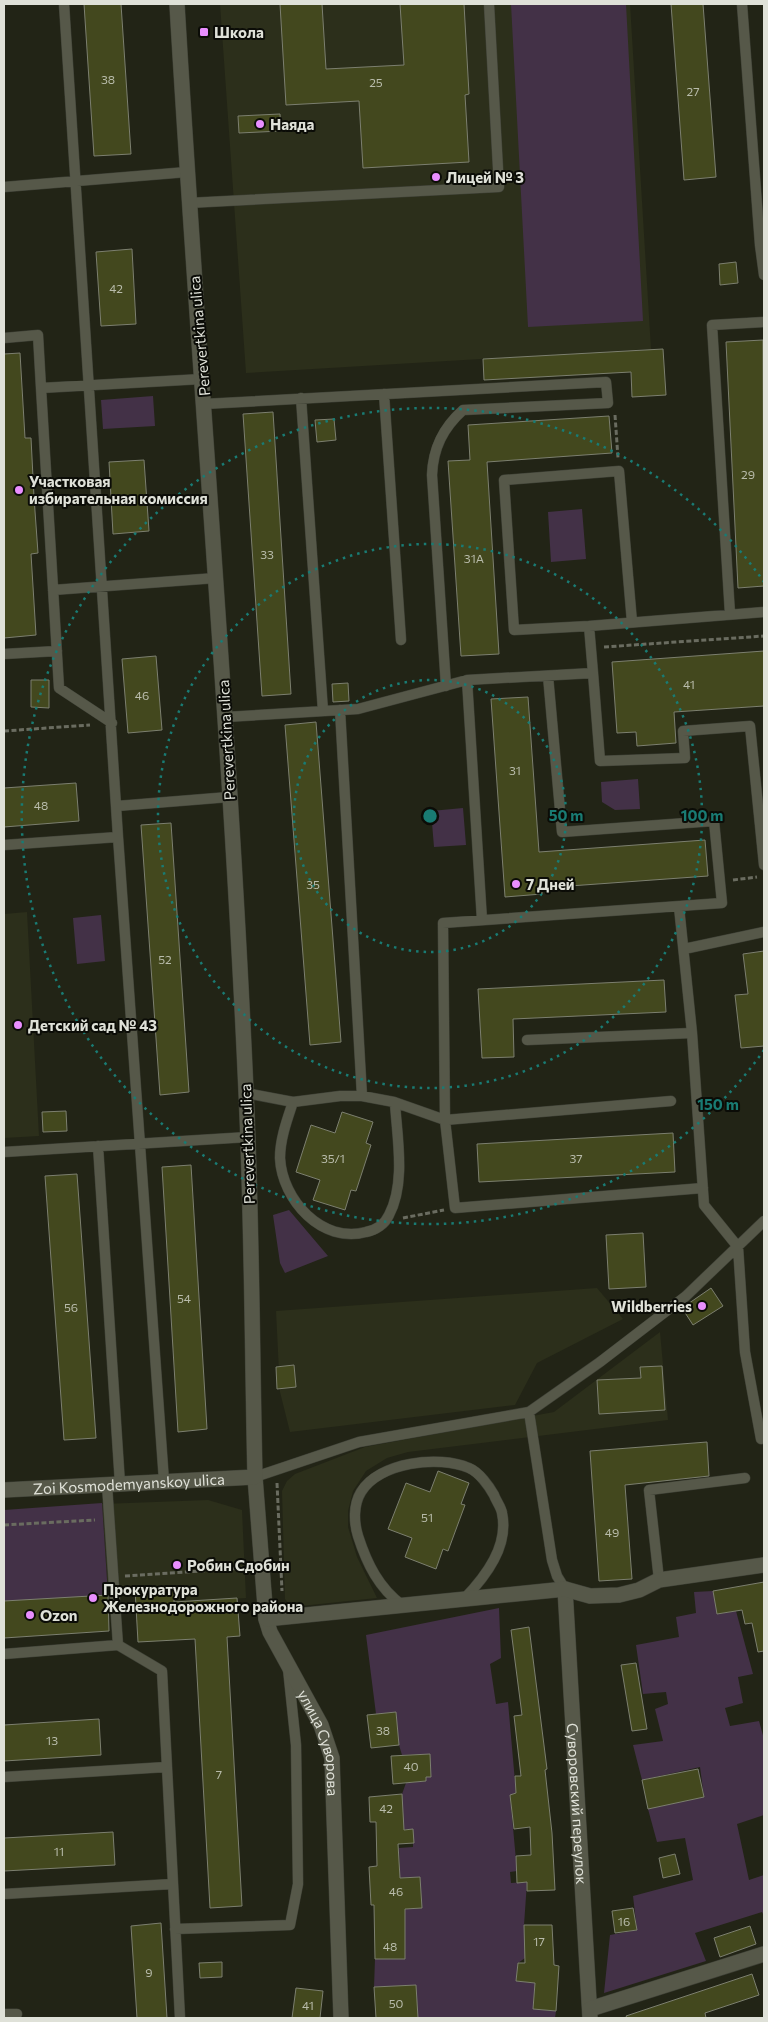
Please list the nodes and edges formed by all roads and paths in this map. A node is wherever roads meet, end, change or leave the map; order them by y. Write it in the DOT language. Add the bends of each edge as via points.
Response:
graph roads {
  1 [pos="64,4"];
  2 [pos="177,4"];
  3 [pos="489,4"];
  4 [pos="742,4"];
  5 [pos="187,172"];
  6 [pos="76,182"];
  7 [pos="4,187"];
  8 [pos="188,203"];
  9 [pos="764,275"];
  10 [pos="764,322"];
  11 [pos="4,338"];
  12 [pos="202,379"];
  13 [pos="89,386"];
  14 [pos="40,388"];
  15 [pos="384,394"];
  16 [pos="301,398"];
  17 [pos="608,403"];
  18 [pos="204,404"];
  19 [pos="619,471"];
  20 [pos="216,578"];
  21 [pos="103,586"];
  22 [pos="53,590"];
  23 [pos="764,612"];
  24 [pos="730,614"];
  25 [pos="632,622"];
  26 [pos="589,626"];
  27 [pos="764,636"];
  28 [pos="401,640"];
  29 [pos="591,648"];
  30 [pos="57,651"];
  31 [pos="4,654"];
  32 [pos="593,674"];
  33 [pos="548,676"];
  34 [pos="467,680"];
  35 [pos="446,686"];
  36 [pos="323,710"];
  37 [pos="340,710"];
  38 [pos="225,716"];
  39 [pos="112,723"];
  40 [pos="4,731"];
  41 [pos="229,797"];
  42 [pos="117,806"];
  43 [pos="118,837"];
  44 [pos="4,846"];
  45 [pos="764,865"];
  46 [pos="764,876"];
  47 [pos="735,879"];
  48 [pos="679,907"];
  49 [pos="482,920"];
  50 [pos="764,932"];
  51 [pos="684,949"];
  52 [pos="692,1033"];
  53 [pos="527,1040"];
  54 [pos="246,1093"];
  55 [pos="362,1096"];
  56 [pos="671,1101"];
  57 [pos="292,1102"];
  58 [pos="395,1103"];
  59 [pos="445,1120"];
  60 [pos="248,1137"];
  61 [pos="141,1144"];
  62 [pos="98,1146"];
  63 [pos="4,1152"];
  64 [pos="702,1188"];
  65 [pos="455,1208"];
  66 [pos="419,1214"];
  67 [pos="764,1221"];
  68 [pos="738,1247"];
  69 [pos="529,1412"];
  70 [pos="762,1439"];
  71 [pos="277,1470"];
  72 [pos="255,1477"];
  73 [pos="745,1478"];
  74 [pos="164,1481"];
  75 [pos="114,1485"];
  76 [pos="4,1490"];
  77 [pos="109,1520"];
  78 [pos="4,1525"];
  79 [pos="764,1565"];
  80 [pos="262,1567"];
  81 [pos="112,1576"];
  82 [pos="659,1580"];
  83 [pos="565,1589"];
  84 [pos="282,1593"];
  85 [pos="464,1600"];
  86 [pos="402,1605"];
  87 [pos="266,1619"];
  88 [pos="118,1645"];
  89 [pos="4,1654"];
  90 [pos="287,1664"];
  91 [pos="166,1767"];
  92 [pos="4,1777"];
  93 [pos="172,1884"];
  94 [pos="4,1894"];
  95 [pos="175,1929"];
  96 [pos="764,1954"];
  97 [pos="4,2014"];
  98 [pos="17,2014"];
  99 [pos="590,2014"];
  100 [pos="180,2018"];
  101 [pos="341,2018"];
  1 -- 6 [label="lane"];
  2 -- 5 [label="street, Perevertkina ulica"];
  3 -- 8 [label="lane" via="499,187"];
  4 -- 9 [label="lane"];
  5 -- 6 [label="lane"];
  5 -- 8 [label="street, Perevertkina ulica"];
  6 -- 7 [label="lane"];
  6 -- 13 [label="lane"];
  8 -- 12 [label="street, Perevertkina ulica"];
  10 -- 24 [label="lane" via="712,325"];
  11 -- 14 [label="lane" via="38,335"];
  12 -- 13 [label="lane"];
  12 -- 18 [label="street, Perevertkina ulica"];
  13 -- 14 [label="lane"];
  13 -- 21 [label="lane"];
  14 -- 22 [label="lane"];
  15 -- 16 [label="lane"];
  15 -- 17 [label="lane" via="606,382"];
  15 -- 28 [label="lane"];
  16 -- 18 [label="lane"];
  16 -- 36 [label="lane"];
  17 -- 19 [label="path" via="615,414"];
  17 -- 35 [label="lane" via="463,410 451,420 439,438 432,475"];
  18 -- 20 [label="street, Perevertkina ulica"];
  19 -- 25 [label="lane"];
  19 -- 26 [label="lane" via="504,480 514,630"];
  20 -- 21 [label="lane"];
  20 -- 38 [label="street, Perevertkina ulica"];
  21 -- 22 [label="lane"];
  21 -- 39 [label="lane"];
  22 -- 30 [label="lane"];
  23 -- 24 [label="lane"];
  24 -- 25 [label="lane"];
  25 -- 26 [label="lane"];
  26 -- 29 [label="lane"];
  27 -- 29 [label="path"];
  29 -- 32 [label="lane"];
  30 -- 31 [label="lane"];
  30 -- 39 [label="lane" via="59,688"];
  32 -- 33 [label="lane"];
  32 -- 45 [label="lane" via="600,761 685,758 683,731 750,726"];
  33 -- 34 [label="lane"];
  33 -- 48 [label="lane" via="562,832 714,821 722,903"];
  34 -- 35 [label="lane"];
  34 -- 49 [label="lane"];
  35 -- 37 [label="lane" via="358,709"];
  36 -- 37 [label="lane"];
  36 -- 38 [label="lane"];
  37 -- 55 [label="lane"];
  38 -- 41 [label="street, Perevertkina ulica"];
  39 -- 40 [label="path"];
  39 -- 42 [label="lane"];
  41 -- 42 [label="lane"];
  41 -- 54 [label="street, Perevertkina ulica"];
  42 -- 43 [label="lane"];
  43 -- 44 [label="lane"];
  43 -- 61 [label="lane"];
  46 -- 47 [label="path"];
  48 -- 49 [label="lane"];
  48 -- 51 [label="lane"];
  49 -- 59 [label="lane" via="443,923"];
  50 -- 51 [label="lane"];
  51 -- 52 [label="lane"];
  52 -- 53 [label="lane"];
  52 -- 64 [label="lane"];
  54 -- 57 [label="lane"];
  54 -- 60 [label="street, Perevertkina ulica"];
  55 -- 57 [label="lane"];
  55 -- 58 [label="lane"];
  56 -- 59 [label="lane"];
  57 -- 58 [label="lane" via="280,1158 290,1192 304,1213 319,1226 346,1235 373,1230 390,1214 396,1195 400,1159"];
  58 -- 59 [label="lane"];
  59 -- 65 [label="lane"];
  60 -- 61 [label="lane"];
  60 -- 72 [label="street, Perevertkina ulica"];
  61 -- 62 [label="lane"];
  61 -- 74 [label="lane"];
  62 -- 63 [label="lane"];
  62 -- 75 [label="lane"];
  64 -- 65 [label="lane"];
  64 -- 68 [label="lane" via="704,1205"];
  65 -- 66 [label="path"];
  67 -- 68 [label="lane"];
  68 -- 69 [label="lane" via="678,1302"];
  68 -- 70 [label="lane" via="745,1352"];
  69 -- 71 [label="lane" via="359,1442"];
  69 -- 83 [label="lane" via="552,1560"];
  71 -- 72 [label="lane"];
  71 -- 84 [label="path"];
  72 -- 74 [label="street, Zoi Kosmodemyanskoy ulica"];
  72 -- 80 [label="street, улица Суворова"];
  73 -- 82 [label="lane" via="649,1490"];
  74 -- 75 [label="street, Zoi Kosmodemyanskoy ulica"];
  75 -- 76 [label="street, Zoi Kosmodemyanskoy ulica"];
  75 -- 77 [label="lane"];
  77 -- 78 [label="path"];
  77 -- 81 [label="lane"];
  79 -- 82 [label="street"];
  80 -- 81 [label="path"];
  80 -- 87 [label="street, улица Суворова"];
  81 -- 88 [label="lane"];
  82 -- 83 [label="street" via="619,1596 590,1596"];
  83 -- 85 [label="street"];
  83 -- 99 [label="street, Суворовский переулок"];
  85 -- 86 [label="street"];
  85 -- 86 [label="lane" via="481,1580 499,1548 504,1532 502,1511 489,1486 470,1468 444,1461 414,1462 372,1480 361,1491 355,1513 355,1528 374,1573 383,1589"];
  86 -- 87 [label="street"];
  87 -- 90 [label="street, улица Суворова"];
  88 -- 89 [label="lane"];
  88 -- 91 [label="lane" via="162,1672"];
  90 -- 95 [label="lane" via="296,1745 298,1884 290,1925"];
  90 -- 101 [label="street, улица Суворова" via="321,1725 332,1758"];
  91 -- 92 [label="lane"];
  91 -- 93 [label="lane"];
  93 -- 94 [label="lane"];
  93 -- 95 [label="lane"];
  95 -- 100 [label="lane"];
  96 -- 99 [label="street"];
  97 -- 98 [label="lane"];
}
